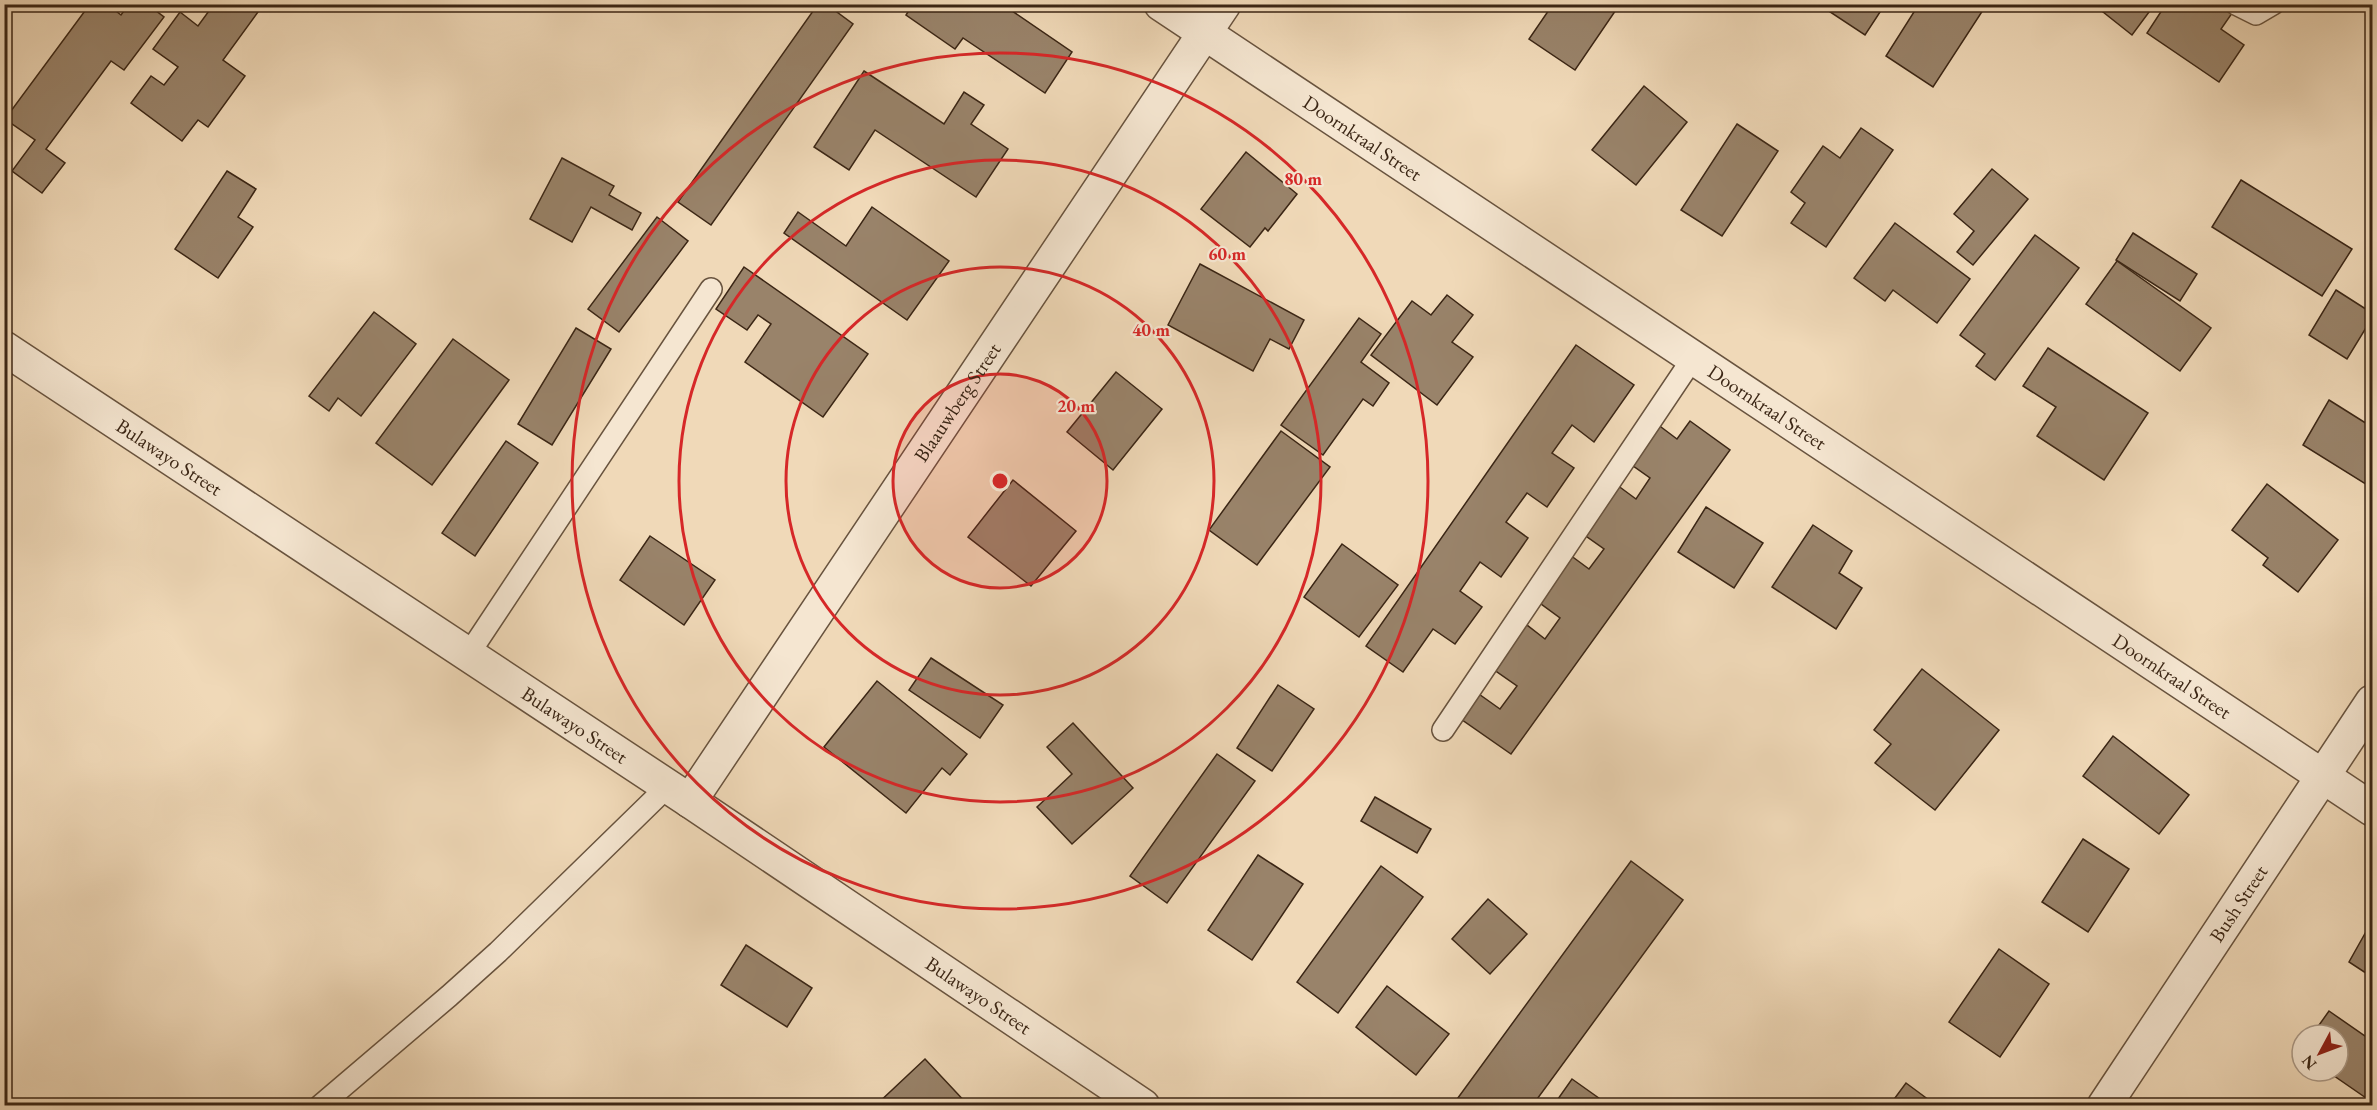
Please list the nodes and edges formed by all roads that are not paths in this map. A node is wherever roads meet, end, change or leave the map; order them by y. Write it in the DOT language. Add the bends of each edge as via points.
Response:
graph roads {
  1 [pos="1161,4"];
  2 [pos="1224,4"];
  3 [pos="2236,4"];
  4 [pos="2273,4"];
  5 [pos="1204,34"];
  6 [pos="711,289"];
  7 [pos="4,348"];
  8 [pos="1694,358"];
  9 [pos="468,655"];
  10 [pos="2373,702"];
  11 [pos="1443,730"];
  12 [pos="2324,776"];
  13 [pos="679,793"];
  14 [pos="2373,809"];
  15 [pos="320,1106"];
  16 [pos="1143,1106"];
  17 [pos="2104,1106"];
  1 -- 5 [label="street, Doornkraal Street"];
  2 -- 5 [label="street, Blaauwberg Street"];
  3 -- 4 [label="lane" via="2256,14"];
  5 -- 8 [label="street, Doornkraal Street"];
  5 -- 13 [label="street, Blaauwberg Street"];
  6 -- 9 [label="lane"];
  7 -- 9 [label="street, Bulawayo Street"];
  8 -- 11 [label="lane"];
  8 -- 12 [label="street, Doornkraal Street"];
  9 -- 13 [label="street, Bulawayo Street"];
  10 -- 12 [label="street, Bush Street"];
  12 -- 14 [label="street, Doornkraal Street"];
  12 -- 17 [label="street, Bush Street"];
  13 -- 15 [label="lane"];
  13 -- 16 [label="street, Bulawayo Street"];
}
